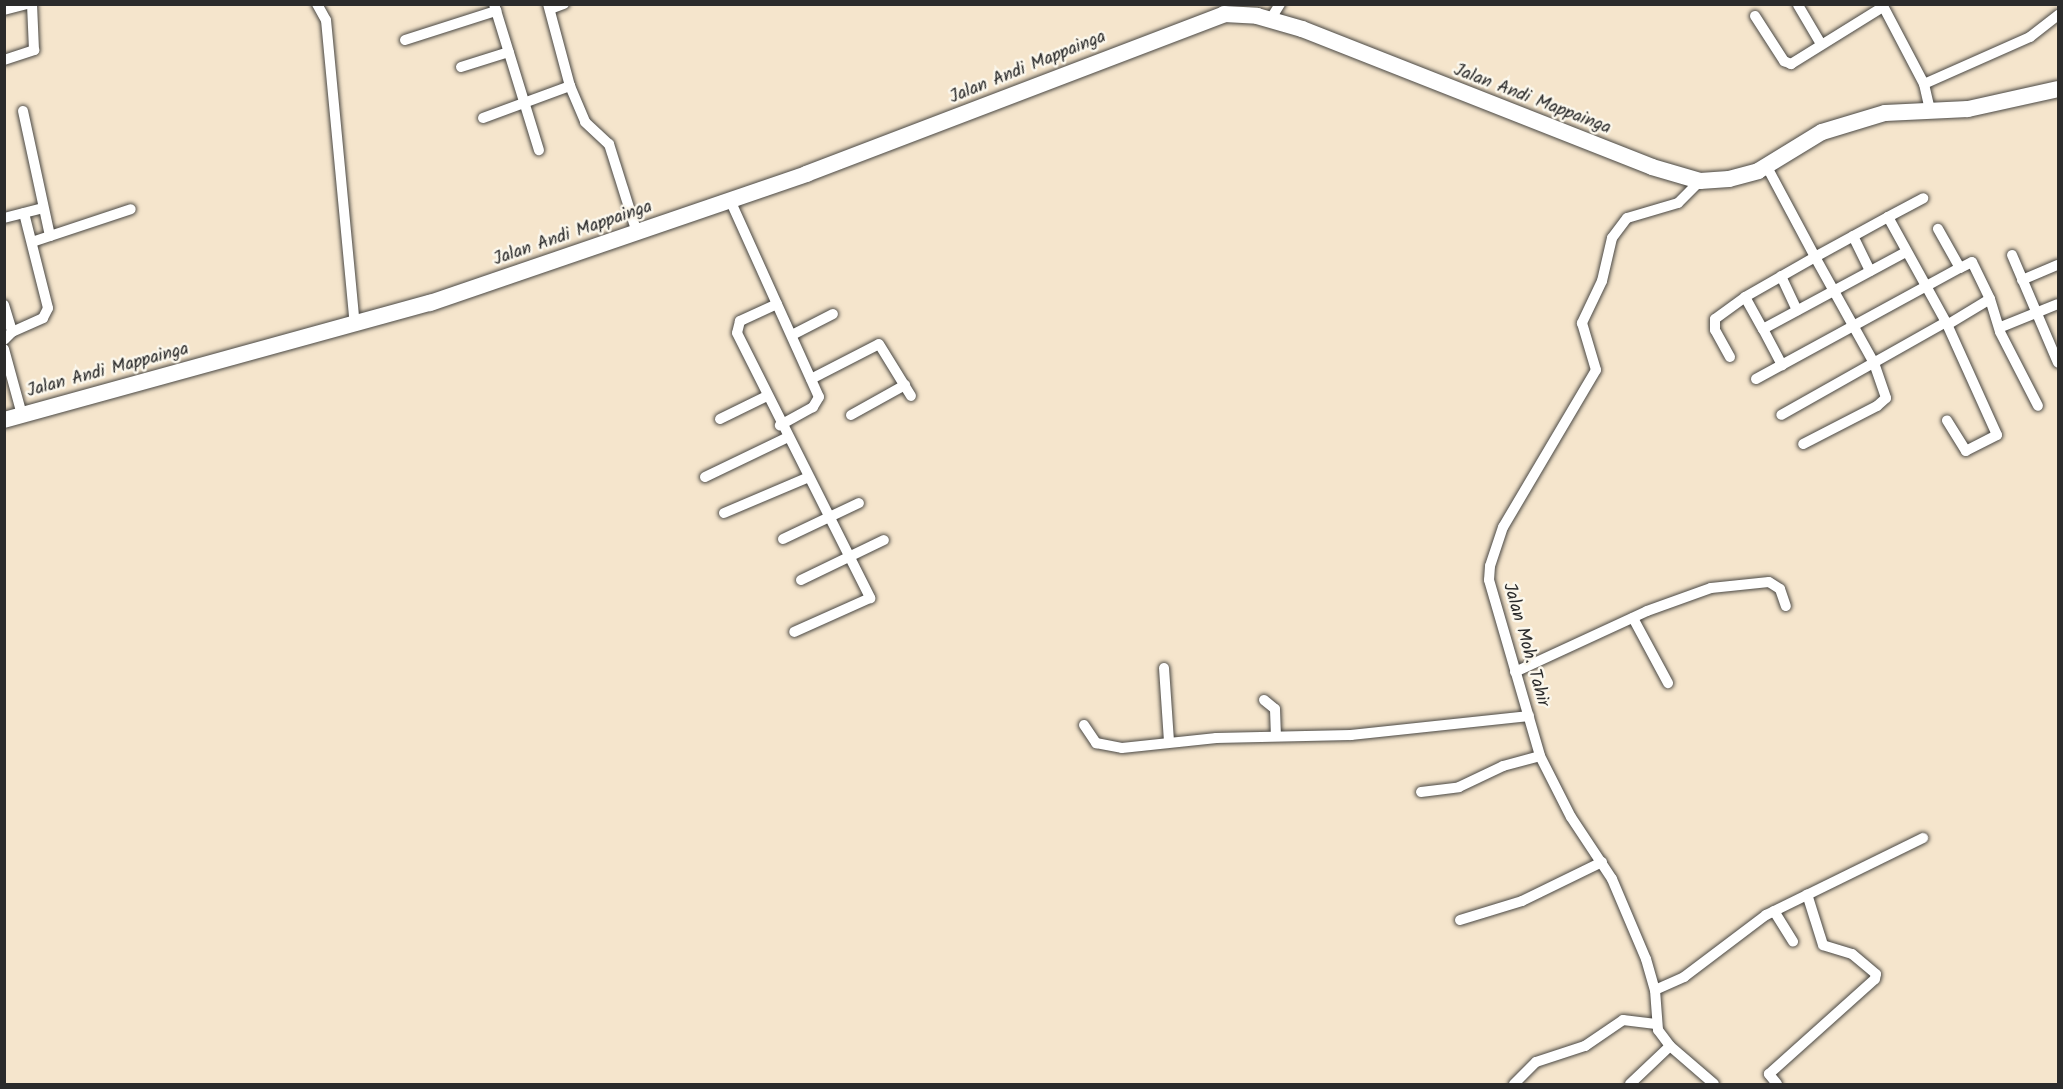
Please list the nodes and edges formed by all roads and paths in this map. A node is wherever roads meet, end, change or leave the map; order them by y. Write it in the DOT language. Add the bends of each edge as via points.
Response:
graph roads {
  1 [pos="26,4"];
  2 [pos="32,4"];
  3 [pos="317,4"];
  4 [pos="564,4"];
  5 [pos="1280,4"];
  6 [pos="1798,5"];
  7 [pos="1883,6"];
  8 [pos="549,7"];
  9 [pos="495,8"];
  10 [pos="4,10"];
  11 [pos="1261,13"];
  12 [pos="2058,15"];
  13 [pos="1755,16"];
  14 [pos="405,40"];
  15 [pos="1821,44"];
  16 [pos="509,52"];
  17 [pos="4,60"];
  18 [pos="461,67"];
  19 [pos="1924,84"];
  20 [pos="570,86"];
  21 [pos="2058,89"];
  22 [pos="525,104"];
  23 [pos="23,111"];
  24 [pos="1930,111"];
  25 [pos="483,118"];
  26 [pos="539,150"];
  27 [pos="1767,167"];
  28 [pos="1700,181"];
  29 [pos="1923,198"];
  30 [pos="730,200"];
  31 [pos="43,208"];
  32 [pos="131,209"];
  33 [pos="24,213"];
  34 [pos="5,216"];
  35 [pos="1888,217"];
  36 [pos="1938,229"];
  37 [pos="637,233"];
  38 [pos="50,236"];
  39 [pos="1853,236"];
  40 [pos="32,242"];
  41 [pos="1906,252"];
  42 [pos="2012,255"];
  43 [pos="1815,256"];
  44 [pos="2058,266"];
  45 [pos="1960,268"];
  46 [pos="1870,271"];
  47 [pos="1781,276"];
  48 [pos="2022,280"];
  49 [pos="1925,286"];
  50 [pos="1834,289"];
  51 [pos="1745,297"];
  52 [pos="1990,299"];
  53 [pos="777,304"];
  54 [pos="2058,304"];
  55 [pos="4,305"];
  56 [pos="1797,310"];
  57 [pos="2035,311"];
  58 [pos="833,314"];
  59 [pos="1946,323"];
  60 [pos="355,325"];
  61 [pos="1854,326"];
  62 [pos="2001,327"];
  63 [pos="1763,329"];
  64 [pos="792,335"];
  65 [pos="8,336"];
  66 [pos="4,348"];
  67 [pos="1730,357"];
  68 [pos="1874,363"];
  69 [pos="2058,363"];
  70 [pos="1782,365"];
  71 [pos="1756,379"];
  72 [pos="811,380"];
  73 [pos="905,385"];
  74 [pos="911,396"];
  75 [pos="765,397"];
  76 [pos="2038,406"];
  77 [pos="22,415"];
  78 [pos="851,415"];
  79 [pos="1781,415"];
  80 [pos="720,418"];
  81 [pos="4,420"];
  82 [pos="1947,420"];
  83 [pos="780,425"];
  84 [pos="786,438"];
  85 [pos="1803,444"];
  86 [pos="705,477"];
  87 [pos="807,478"];
  88 [pos="859,503"];
  89 [pos="724,513"];
  90 [pos="828,519"];
  91 [pos="783,539"];
  92 [pos="884,540"];
  93 [pos="849,558"];
  94 [pos="801,580"];
  95 [pos="1785,606"];
  96 [pos="1634,618"];
  97 [pos="794,632"];
  98 [pos="1164,668"];
  99 [pos="1515,672"];
  100 [pos="1668,683"];
  101 [pos="1264,700"];
  102 [pos="1529,716"];
  103 [pos="1084,725"];
  104 [pos="1276,736"];
  105 [pos="1169,742"];
  106 [pos="1540,756"];
  107 [pos="1421,792"];
  108 [pos="1923,838"];
  109 [pos="1602,862"];
  110 [pos="1807,894"];
  111 [pos="1774,911"];
  112 [pos="1461,920"];
  113 [pos="1793,942"];
  114 [pos="1655,990"];
  115 [pos="1656,1024"];
  116 [pos="1670,1046"];
  117 [pos="1774,1082"];
  118 [pos="1514,1084"];
  119 [pos="1630,1084"];
  120 [pos="1714,1084"];
  1 -- 10 [label="street"];
  2 -- 17 [label="street" via="34,50"];
  3 -- 60 [label="street" via="326,20"];
  4 -- 8 [label="street"];
  5 -- 11 [label="street"];
  6 -- 15 [label="street"];
  7 -- 15 [label="street"];
  7 -- 19 [label="street"];
  8 -- 20 [label="street"];
  9 -- 14 [label="street"];
  9 -- 16 [label="street"];
  11 -- 28 [label="main road, Jalan Andi Mappainga" via="1652,167"];
  11 -- 30 [label="main road, Jalan Andi Mappainga" via="1224,14 1200,21 924,130"];
  12 -- 19 [label="street" via="2030,37"];
  13 -- 15 [label="street" via="1786,63"];
  16 -- 18 [label="street"];
  16 -- 22 [label="street"];
  19 -- 24 [label="street"];
  20 -- 22 [label="street"];
  20 -- 37 [label="street" via="585,122 609,144"];
  21 -- 24 [label="main road, Jalan Andi Mappainga" via="1968,109"];
  22 -- 25 [label="street"];
  22 -- 26 [label="street"];
  23 -- 31 [label="street"];
  24 -- 27 [label="main road, Jalan Andi Mappainga" via="1894,111 1835,127"];
  27 -- 28 [label="main road, Jalan Andi Mappainga" via="1729,179"];
  27 -- 43 [label="street"];
  28 -- 99 [label="street, Jalan Moh. Tahir" via="1678,203 1627,218 1612,238 1602,281 1582,323 1596,370 1546,459 1516,501 1495,546 1489,580"];
  29 -- 35 [label="street"];
  30 -- 37 [label="main road, Jalan Andi Mappainga"];
  30 -- 53 [label="street"];
  31 -- 33 [label="street"];
  31 -- 38 [label="street"];
  32 -- 38 [label="street"];
  33 -- 34 [label="street"];
  33 -- 40 [label="street"];
  35 -- 39 [label="street"];
  35 -- 41 [label="street"];
  36 -- 45 [label="street"];
  37 -- 60 [label="main road, Jalan Andi Mappainga"];
  38 -- 40 [label="street"];
  39 -- 43 [label="street"];
  39 -- 46 [label="street"];
  40 -- 65 [label="street" via="47,314"];
  41 -- 46 [label="street"];
  41 -- 49 [label="street"];
  42 -- 48 [label="street"];
  43 -- 47 [label="street"];
  43 -- 50 [label="street"];
  44 -- 48 [label="street"];
  45 -- 49 [label="street"];
  45 -- 52 [label="street" via="1972,262"];
  46 -- 50 [label="street"];
  47 -- 51 [label="street"];
  47 -- 56 [label="street"];
  48 -- 57 [label="street"];
  49 -- 59 [label="street"];
  49 -- 61 [label="street"];
  50 -- 56 [label="street"];
  50 -- 61 [label="street"];
  51 -- 63 [label="street"];
  51 -- 67 [label="street" via="1715,319 1715,330"];
  52 -- 59 [label="street"];
  52 -- 62 [label="street"];
  53 -- 64 [label="street"];
  53 -- 75 [label="street" via="740,321 736,328"];
  54 -- 57 [label="street"];
  55 -- 65 [label="street"];
  56 -- 63 [label="street"];
  57 -- 62 [label="street"];
  57 -- 69 [label="street"];
  58 -- 64 [label="street"];
  59 -- 68 [label="street"];
  59 -- 82 [label="street" via="1997,435 1966,451"];
  60 -- 77 [label="main road, Jalan Andi Mappainga"];
  61 -- 68 [label="street"];
  61 -- 70 [label="street"];
  62 -- 76 [label="street" via="2000,332"];
  63 -- 70 [label="street"];
  64 -- 72 [label="street"];
  66 -- 77 [label="street"];
  68 -- 79 [label="street"];
  68 -- 85 [label="street" via="1886,392 1883,402"];
  70 -- 71 [label="street"];
  72 -- 73 [label="street" via="879,344"];
  72 -- 83 [label="street" via="818,402"];
  73 -- 74 [label="street"];
  73 -- 78 [label="street"];
  75 -- 80 [label="street"];
  75 -- 83 [label="street"];
  77 -- 81 [label="main road, Jalan Andi Mappainga"];
  83 -- 84 [label="street"];
  84 -- 86 [label="street"];
  84 -- 87 [label="street"];
  87 -- 89 [label="street"];
  87 -- 90 [label="street"];
  88 -- 90 [label="street"];
  90 -- 91 [label="street"];
  90 -- 93 [label="street"];
  92 -- 93 [label="street"];
  93 -- 94 [label="street"];
  93 -- 97 [label="street" via="870,598"];
  95 -- 96 [label="street" via="1777,586 1759,582 1696,592"];
  96 -- 99 [label="street"];
  96 -- 100 [label="street"];
  98 -- 105 [label="street"];
  99 -- 102 [label="street, Jalan Moh. Tahir"];
  101 -- 104 [label="street" via="1275,709"];
  102 -- 104 [label="street" via="1351,735"];
  102 -- 106 [label="street, Jalan Moh. Tahir"];
  103 -- 105 [label="street" via="1096,742 1110,746"];
  104 -- 105 [label="street"];
  106 -- 107 [label="street" via="1503,765 1459,787"];
  106 -- 109 [label="street, Jalan Moh. Tahir" via="1563,803"];
  108 -- 110 [label="street"];
  109 -- 112 [label="street" via="1522,901"];
  109 -- 114 [label="street, Jalan Moh. Tahir" via="1646,959"];
  110 -- 111 [label="street"];
  110 -- 117 [label="street" via="1823,945 1852,954 1876,974 1875,979 1781,1061 1769,1074"];
  111 -- 113 [label="street"];
  111 -- 114 [label="street" via="1684,976"];
  114 -- 115 [label="street, Jalan Moh. Tahir"];
  115 -- 116 [label="street"];
  115 -- 118 [label="street" via="1623,1020 1586,1047 1536,1062"];
  116 -- 119 [label="street"];
  116 -- 120 [label="street"];
}
